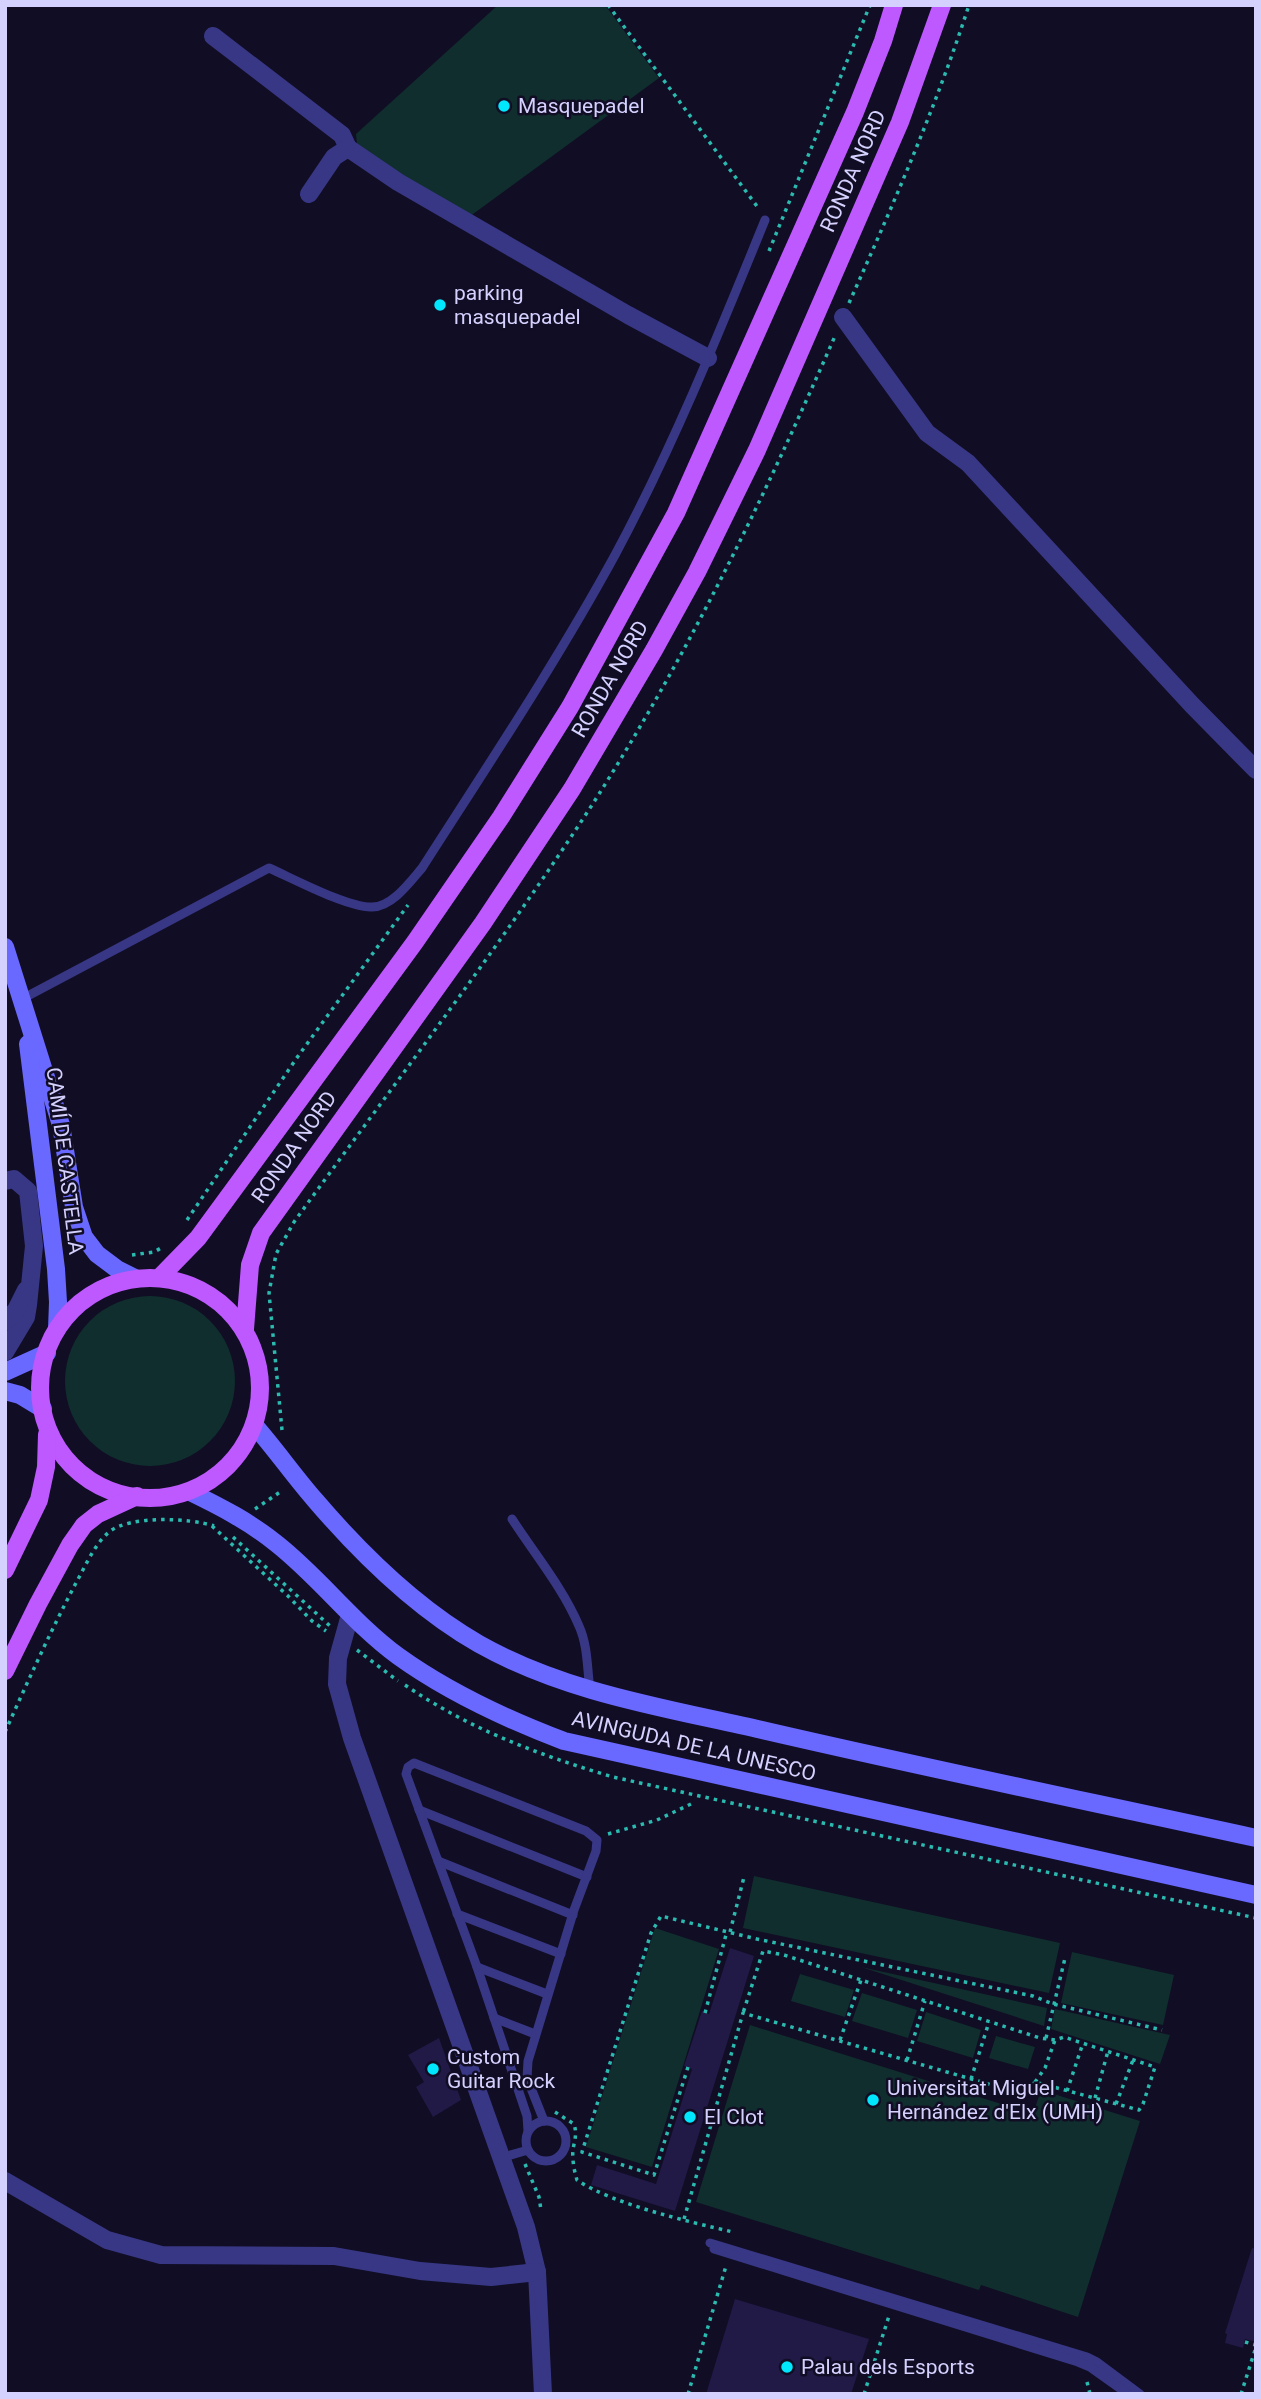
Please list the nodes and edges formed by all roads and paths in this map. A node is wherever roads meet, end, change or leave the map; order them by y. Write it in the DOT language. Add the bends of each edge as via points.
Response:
graph roads {
  1 [pos="608,5"];
  2 [pos="894,5"];
  3 [pos="942,5"];
  4 [pos="213,36"];
  5 [pos="348,148"];
  6 [pos="309,194"];
  7 [pos="765,220"];
  8 [pos="843,317"];
  9 [pos="708,358"];
  10 [pos="1256,770"];
  11 [pos="5,947"];
  12 [pos="22,999"];
  13 [pos="5,1181"];
  14 [pos="135,1278"];
  15 [pos="159,1278"];
  16 [pos="29,1284"];
  17 [pos="5,1322"];
  18 [pos="57,1329"];
  19 [pos="245,1329"];
  20 [pos="47,1353"];
  21 [pos="9,1362"];
  22 [pos="5,1391"];
  23 [pos="43,1409"];
  24 [pos="255,1426"];
  25 [pos="47,1434"];
  26 [pos="190,1492"];
  27 [pos="137,1496"];
  28 [pos="512,1519"];
  29 [pos="211,1525"];
  30 [pos="224,1530"];
  31 [pos="5,1570"];
  32 [pos="350,1615"];
  33 [pos="326,1631"];
  34 [pos="5,1671"];
  35 [pos="590,1690"];
  36 [pos="5,1732"];
  37 [pos="691,1804"];
  38 [pos="419,1810"];
  39 [pos="602,1835"];
  40 [pos="1256,1838"];
  41 [pos="438,1861"];
  42 [pos="587,1877"];
  43 [pos="744,1877"];
  44 [pos="1256,1895"];
  45 [pos="457,1914"];
  46 [pos="573,1914"];
  47 [pos="729,1932"];
  48 [pos="561,1954"];
  49 [pos="1065,1958"];
  50 [pos="477,1967"];
  51 [pos="861,1980"];
  52 [pos="547,1994"];
  53 [pos="925,2001"];
  54 [pos="1053,2004"];
  55 [pos="705,2013"];
  56 [pos="743,2013"];
  57 [pos="494,2018"];
  58 [pos="989,2022"];
  59 [pos="1162,2029"];
  60 [pos="535,2034"];
  61 [pos="1046,2038"];
  62 [pos="840,2040"];
  63 [pos="1055,2040"];
  64 [pos="1083,2043"];
  65 [pos="1108,2051"];
  66 [pos="1133,2059"];
  67 [pos="907,2060"];
  68 [pos="688,2067"];
  69 [pos="971,2078"];
  70 [pos="1035,2082"];
  71 [pos="1068,2091"];
  72 [pos="1095,2098"];
  73 [pos="1116,2104"];
  74 [pos="554,2112"];
  75 [pos="544,2121"];
  76 [pos="528,2131"];
  77 [pos="528,2151"];
  78 [pos="500,2158"];
  79 [pos="5,2181"];
  80 [pos="684,2219"];
  81 [pos="733,2232"];
  82 [pos="726,2266"];
  83 [pos="537,2272"];
  84 [pos="890,2314"];
  85 [pos="1245,2342"];
  86 [pos="1256,2346"];
  87 [pos="1085,2377"];
  88 [pos="543,2394"];
  89 [pos="688,2394"];
  90 [pos="864,2394"];
  91 [pos="1090,2394"];
  92 [pos="1128,2394"];
  93 [pos="1140,2394"];
  94 [pos="1241,2394"];
  1 -- 7 [label="path"];
  2 -- 15 [label="main road, RONDA NORD" via="855,112 676,513 570,707 501,817 400,962 198,1238"];
  3 -- 19 [label="main road, RONDA NORD" via="900,122 757,450 697,572 539,839 261,1233 250,1265"];
  4 -- 5 [label="street" via="342,135"];
  5 -- 6 [label="street" via="334,157"];
  5 -- 9 [label="street" via="398,182"];
  7 -- 9 [label="lane"];
  8 -- 10 [label="street" via="927,433 968,463"];
  9 -- 12 [label="lane" via="660,464 565,644 422,868 399,895 373,908 342,901 269,868"];
  11 -- 12 [label="main road, CAMÍ DE CASTELLA"];
  12 -- 14 [label="main road, CAMÍ DE CASTELLA" via="61,1125 74,1207 84,1237 97,1254"];
  12 -- 18 [label="main road, CAMÍ DE CASTELLA" via="56,1269"];
  13 -- 16 [label="street" via="14,1179 27,1191 34,1247"];
  14 -- 15 [label="main road"];
  14 -- 18 [label="main road" via="103,1286 71,1310"];
  15 -- 19 [label="main road" via="210,1297"];
  16 -- 17 [label="street"];
  16 -- 21 [label="street" via="26,1317"];
  18 -- 20 [label="main road"];
  19 -- 24 [label="main road" via="260,1386"];
  20 -- 21 [label="main road"];
  20 -- 23 [label="main road" via="40,1398"];
  22 -- 23 [label="main road"];
  23 -- 25 [label="main road"];
  24 -- 26 [label="main road" via="250,1440 219,1477"];
  24 -- 35 [label="main road, AVINGUDA DE LA UNESCO" via="373,1564 424,1606 477,1643"];
  25 -- 27 [label="main road" via="86,1476"];
  25 -- 31 [label="main road" via="39,1500"];
  26 -- 27 [label="main road"];
  26 -- 32 [label="main road, AVINGUDA DE LA UNESCO" via="234,1513 277,1544"];
  27 -- 34 [label="main road" via="84,1525"];
  28 -- 35 [label="lane" via="579,1626 587,1651"];
  29 -- 30 [label="path"];
  29 -- 33 [label="path"];
  29 -- 36 [label="path" via="144,1521 110,1531 90,1556 66,1601"];
  32 -- 44 [label="main road, AVINGUDA DE LA UNESCO" via="398,1656 458,1693 564,1741"];
  32 -- 78 [label="street" via="338,1658 337,1684"];
  35 -- 40 [label="main road, AVINGUDA DE LA UNESCO"];
  37 -- 39 [label="path" via="657,1820"];
  38 -- 41 [label="lane"];
  38 -- 42 [label="lane"];
  38 -- 42 [label="lane" via="406,1774 414,1763 586,1831 597,1840"];
  41 -- 45 [label="lane"];
  41 -- 46 [label="lane"];
  42 -- 46 [label="lane"];
  43 -- 47 [label="path"];
  45 -- 48 [label="lane"];
  45 -- 50 [label="lane"];
  46 -- 48 [label="lane"];
  47 -- 54 [label="path"];
  47 -- 55 [label="path"];
  47 -- 68 [label="path" via="661,1916 655,1923 582,2152 654,2175"];
  48 -- 52 [label="lane"];
  49 -- 54 [label="path"];
  50 -- 52 [label="lane"];
  50 -- 57 [label="lane"];
  51 -- 53 [label="path"];
  51 -- 56 [label="path" via="763,1951"];
  51 -- 62 [label="path"];
  52 -- 60 [label="lane"];
  53 -- 58 [label="path"];
  53 -- 67 [label="path"];
  54 -- 59 [label="path"];
  54 -- 61 [label="path"];
  56 -- 62 [label="path"];
  56 -- 80 [label="path"];
  57 -- 60 [label="lane"];
  57 -- 76 [label="lane"];
  58 -- 61 [label="path"];
  58 -- 69 [label="path"];
  60 -- 75 [label="lane" via="527,2078"];
  61 -- 63 [label="path"];
  62 -- 67 [label="path"];
  63 -- 64 [label="path" via="1064,2037"];
  63 -- 70 [label="path"];
  64 -- 65 [label="path"];
  64 -- 71 [label="path"];
  65 -- 66 [label="path"];
  65 -- 72 [label="path"];
  66 -- 73 [label="path"];
  66 -- 73 [label="path" via="1155,2067 1143,2104 1139,2110"];
  67 -- 69 [label="path"];
  69 -- 70 [label="path" via="1023,2094"];
  70 -- 71 [label="path"];
  71 -- 72 [label="path"];
  72 -- 73 [label="path"];
  74 -- 80 [label="path" via="574,2124 577,2180 590,2189"];
  75 -- 76 [label="lane"];
  75 -- 77 [label="lane" via="553,2122 565,2134 564,2151 558,2158 543,2161"];
  76 -- 77 [label="lane"];
  77 -- 78 [label="lane"];
  78 -- 83 [label="street"];
  79 -- 83 [label="street" via="107,2240 161,2255 334,2256 491,2277"];
  80 -- 81 [label="path"];
  82 -- 89 [label="path"];
  83 -- 88 [label="street"];
  84 -- 90 [label="path"];
  85 -- 86 [label="path"];
  86 -- 94 [label="path"];
  87 -- 91 [label="path"];
  92 -- 93 [label="lane" via="1078,2362 712,2246 1087,2357"];
}
